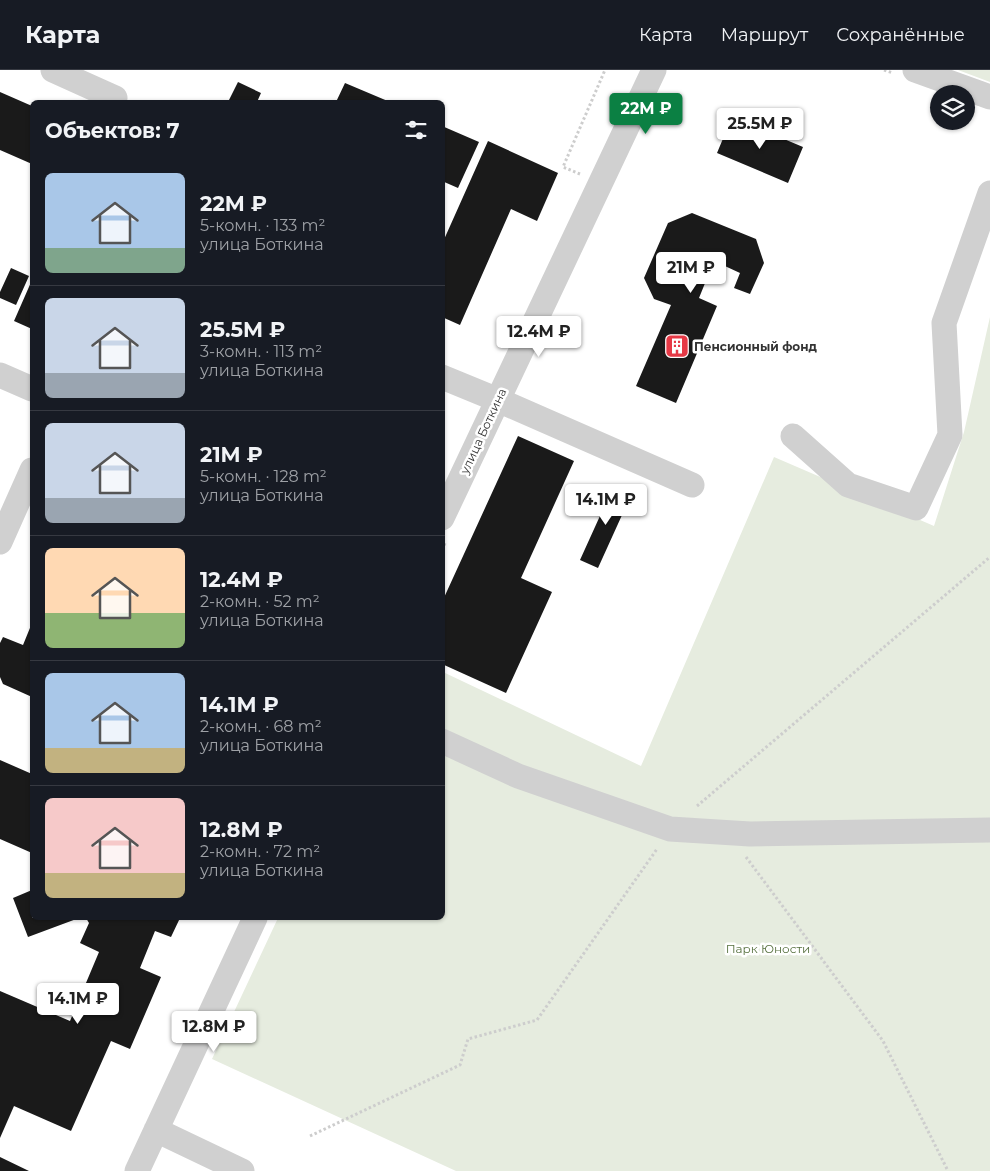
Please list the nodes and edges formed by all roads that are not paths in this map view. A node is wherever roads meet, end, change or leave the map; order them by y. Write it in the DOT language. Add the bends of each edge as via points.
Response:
graph roads {
  1 [pos="53,70"];
  2 [pos="654,70"];
  3 [pos="915,70"];
  4 [pos="990,97"];
  5 [pos="114,100"];
  6 [pos="990,193"];
  7 [pos="0,375"];
  8 [pos="445,378"];
  9 [pos="30,388"];
  10 [pos="498,400"];
  11 [pos="793,436"];
  12 [pos="30,474"];
  13 [pos="692,485"];
  14 [pos="445,512"];
  15 [pos="0,542"];
  16 [pos="445,742"];
  17 [pos="990,830"];
  18 [pos="254,920"];
  19 [pos="156,1130"];
  20 [pos="212,1165"];
  21 [pos="137,1171"];
  22 [pos="242,1171"];
  1 -- 5 [label="street"];
  2 -- 10 [label="street, улица Боткина"];
  3 -- 4 [label="street"];
  6 -- 11 [label="street" via="944,323 950,435 916,508 848,485"];
  7 -- 9 [label="street"];
  8 -- 10 [label="street"];
  10 -- 13 [label="street"];
  10 -- 14 [label="street, улица Боткина"];
  12 -- 15 [label="street"];
  16 -- 17 [label="street" via="518,776 670,829 750,834"];
  18 -- 19 [label="street"];
  19 -- 20 [label="street"];
  19 -- 21 [label="street"];
  20 -- 22 [label="street"];
}
